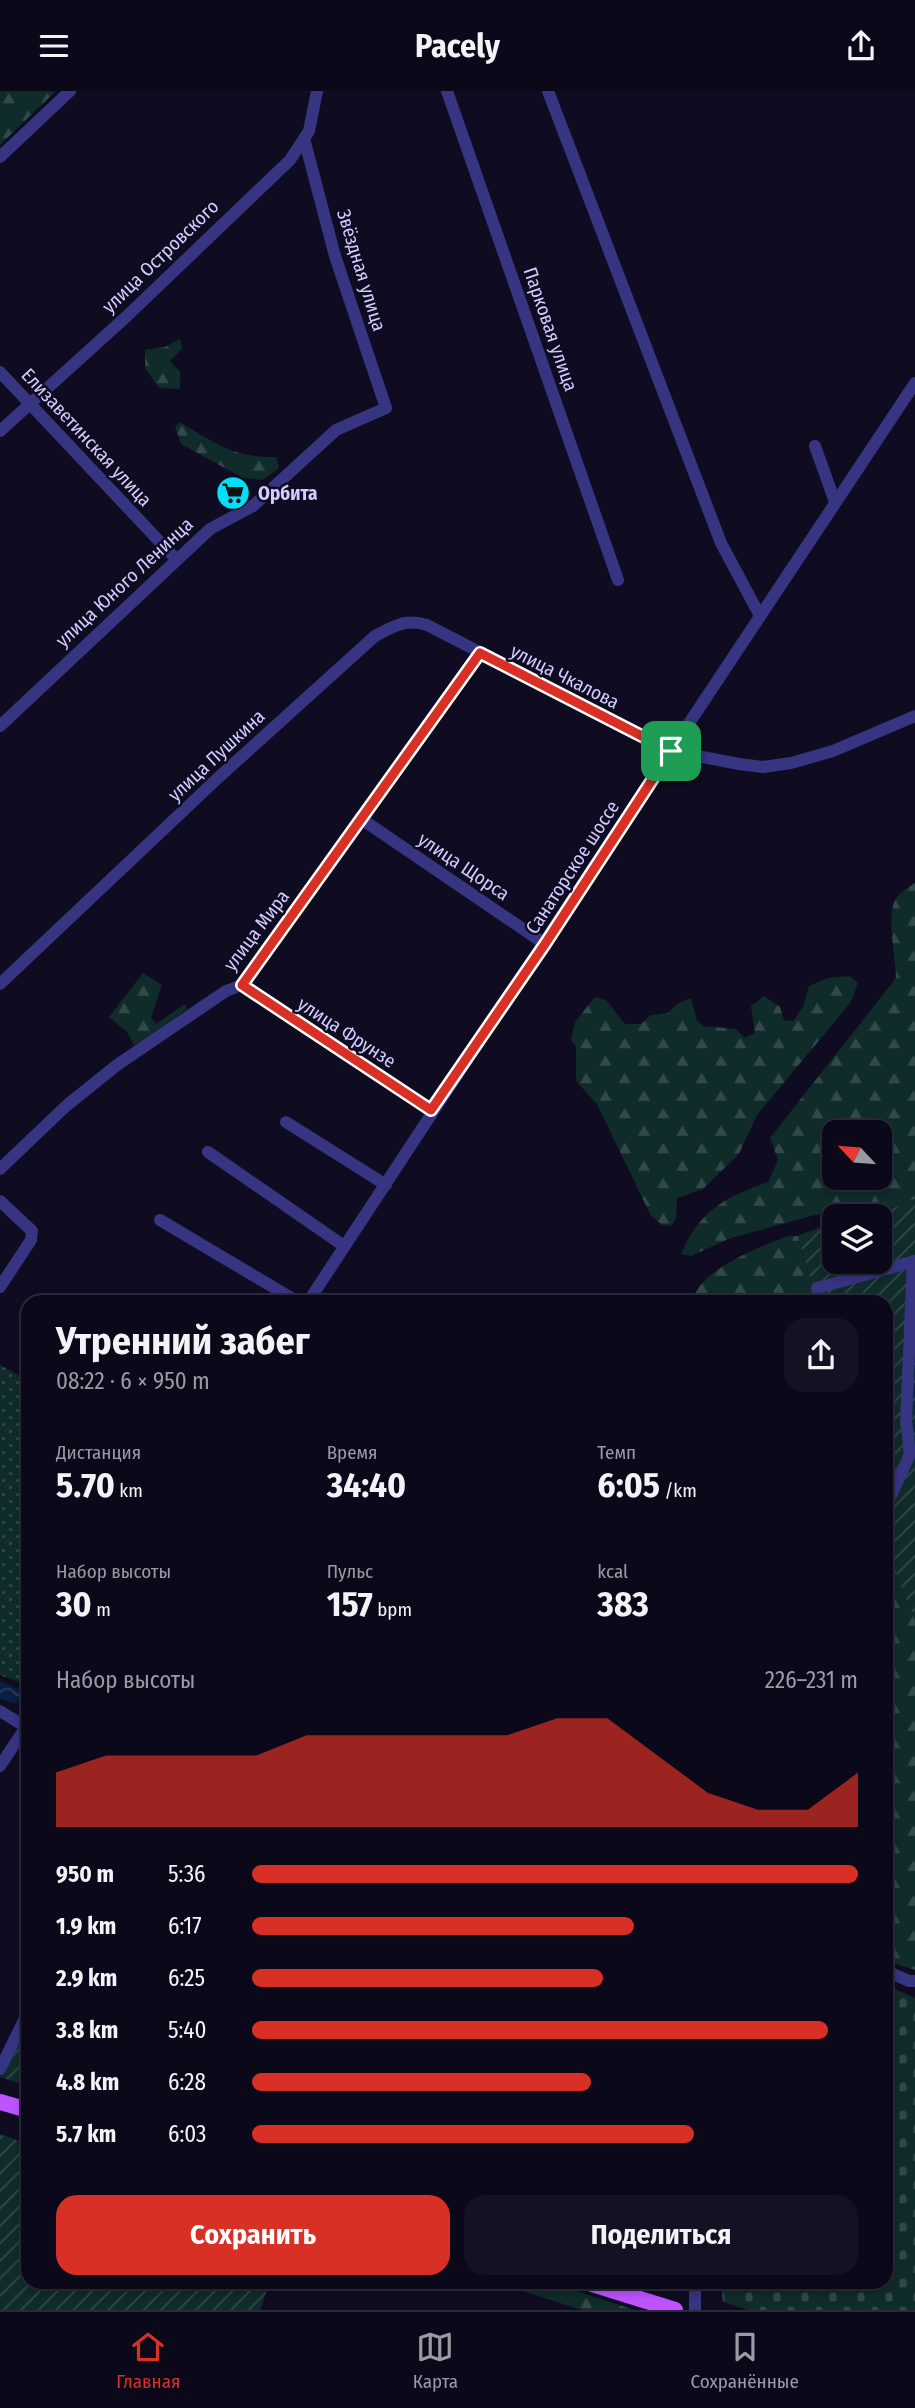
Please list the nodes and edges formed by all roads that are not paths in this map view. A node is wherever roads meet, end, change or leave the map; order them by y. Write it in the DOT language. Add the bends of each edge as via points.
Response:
graph roads {
  1 [pos="69,91"];
  2 [pos="317,91"];
  3 [pos="447,91"];
  4 [pos="548,91"];
  5 [pos="304,142"];
  6 [pos="0,157"];
  7 [pos="0,372"];
  8 [pos="915,383"];
  9 [pos="29,403"];
  10 [pos="386,408"];
  11 [pos="0,431"];
  12 [pos="815,446"];
  13 [pos="835,502"];
  14 [pos="176,559"];
  15 [pos="618,580"];
  16 [pos="759,614"];
  17 [pos="480,653"];
  18 [pos="915,716"];
  19 [pos="0,726"];
  20 [pos="671,751"];
  21 [pos="360,818"];
  22 [pos="545,944"];
  23 [pos="0,983"];
  24 [pos="242,985"];
  25 [pos="431,1110"];
  26 [pos="286,1122"];
  27 [pos="208,1152"];
  28 [pos="0,1169"];
  29 [pos="387,1185"];
  30 [pos="0,1201"];
  31 [pos="160,1220"];
  32 [pos="344,1247"];
  33 [pos="914,1261"];
  34 [pos="0,1287"];
  35 [pos="817,1288"];
  36 [pos="286,1295"];
  37 [pos="313,1295"];
  38 [pos="913,1454"];
  39 [pos="893,1493"];
  40 [pos="0,1711"];
  41 [pos="21,1722"];
  42 [pos="21,1734"];
  43 [pos="0,1766"];
  44 [pos="893,1974"];
  45 [pos="915,1981"];
  46 [pos="21,2026"];
  47 [pos="0,2069"];
  48 [pos="0,2102"];
  49 [pos="21,2108"];
  50 [pos="608,2289"];
  51 [pos="695,2289"];
  52 [pos="676,2310"];
  53 [pos="695,2310"];
  1 -- 6 [label="street"];
  2 -- 5 [label="street, улица Островского"];
  3 -- 15 [label="street, Парковая улица"];
  4 -- 16 [label="street" via="721,543"];
  5 -- 9 [label="street, улица Островского" via="127,316"];
  5 -- 10 [label="street, Звёздная улица" via="335,256"];
  7 -- 9 [label="street, Елизаветинская улица"];
  8 -- 13 [label="street, Санаторское шоссе"];
  9 -- 11 [label="street, улица Островского"];
  9 -- 14 [label="street, Елизаветинская улица"];
  10 -- 14 [label="street, улица Юного Ленинца" via="336,430 253,506 210,529"];
  12 -- 13 [label="street"];
  13 -- 16 [label="street, Санаторское шоссе"];
  14 -- 19 [label="street, улица Юного Ленинца"];
  16 -- 20 [label="street, Санаторское шоссе"];
  17 -- 20 [label="street, улица Чкалова"];
  17 -- 21 [label="street, улица Мира"];
  17 -- 23 [label="street, улица Пушкина" via="412,620 375,636"];
  18 -- 20 [label="street, улица Чкалова" via="833,751 791,763 763,767"];
  20 -- 22 [label="street, Санаторское шоссе"];
  21 -- 22 [label="street, улица Щорса"];
  21 -- 24 [label="street, улица Мира"];
  22 -- 25 [label="street, Санаторское шоссе"];
  24 -- 25 [label="street, улица Фрунзе"];
  24 -- 28 [label="street, улица Мира" via="117,1065"];
  25 -- 29 [label="street, Санаторское шоссе"];
  26 -- 29 [label="street"];
  27 -- 32 [label="street"];
  29 -- 32 [label="street, Санаторское шоссе"];
  30 -- 34 [label="street" via="32,1231 31,1240"];
  31 -- 36 [label="street"];
  32 -- 37 [label="street, Санаторское шоссе"];
  33 -- 35 [label="street"];
  33 -- 38 [label="street" via="906,1421"];
  38 -- 39 [label="street"];
  40 -- 41 [label="street"];
  42 -- 43 [label="street"];
  44 -- 45 [label="street"];
  46 -- 47 [label="street"];
  48 -- 49 [label="main road"];
  50 -- 52 [label="main road"];
  51 -- 53 [label="street"];
}
